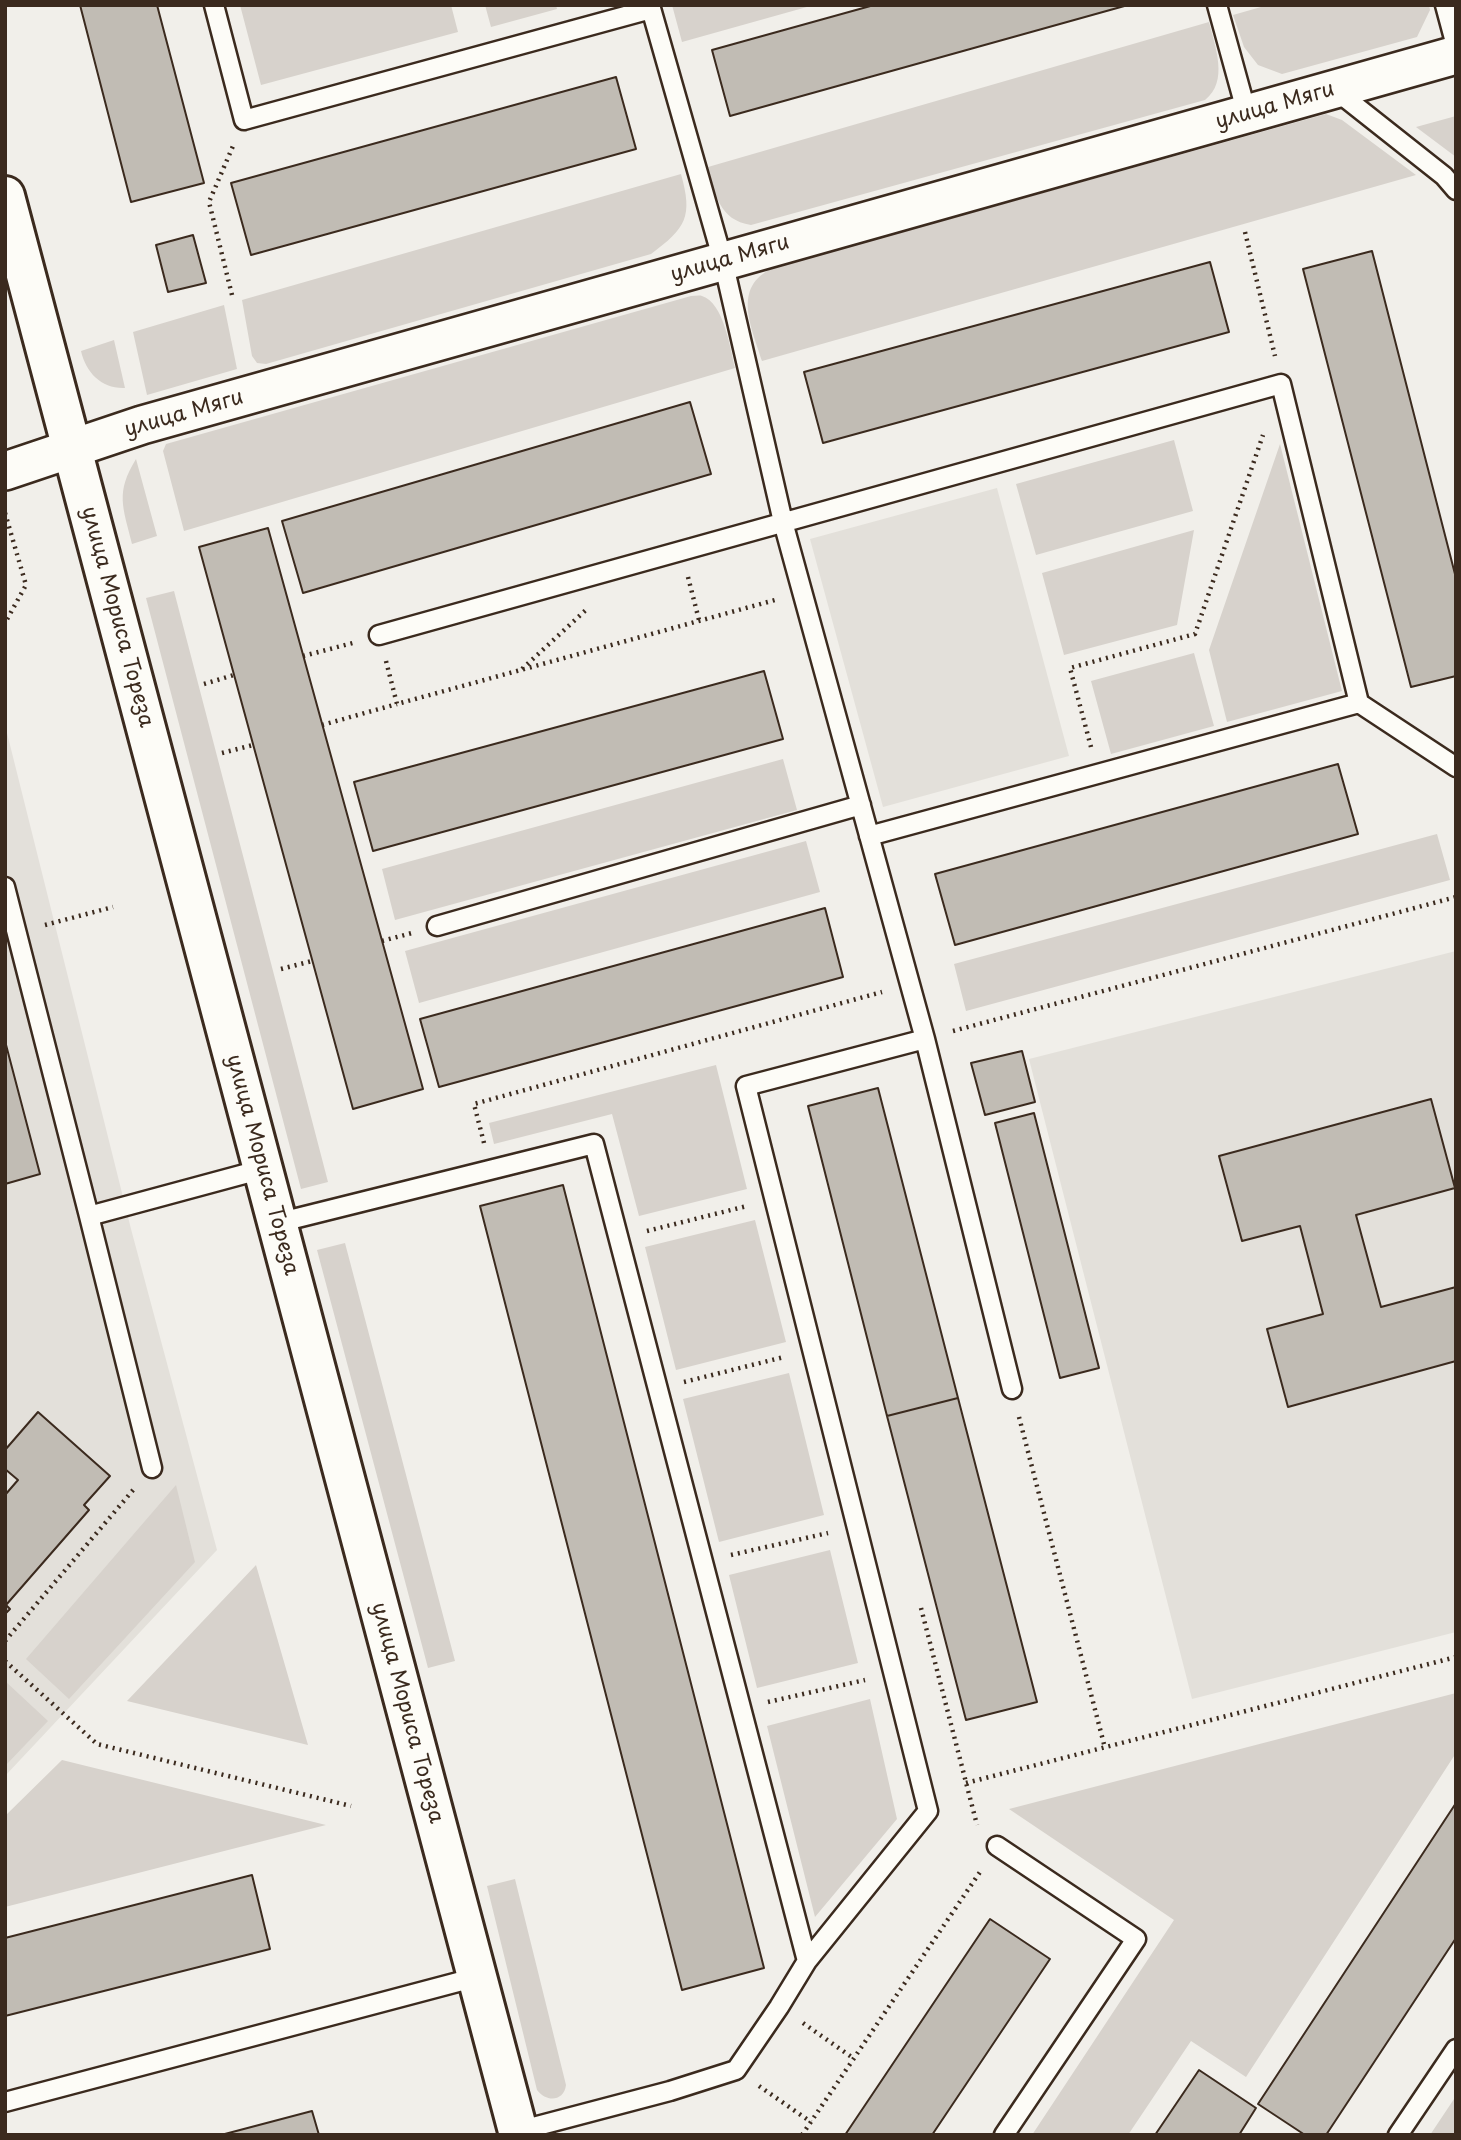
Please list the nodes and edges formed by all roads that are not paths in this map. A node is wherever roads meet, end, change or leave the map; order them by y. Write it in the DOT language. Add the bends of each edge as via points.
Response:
graph roads {
  1 [pos="214,5"];
  2 [pos="1217,5"];
  3 [pos="1445,5"];
  4 [pos="651,7"];
  5 [pos="1456,46"];
  6 [pos="1456,55"];
  7 [pos="1334,89"];
  8 [pos="1247,114"];
  9 [pos="1456,190"];
  10 [pos="5,196"];
  11 [pos="723,261"];
  12 [pos="72,449"];
  13 [pos="5,471"];
  14 [pos="783,522"];
  15 [pos="379,635"];
  16 [pos="1359,703"];
  17 [pos="1456,767"];
  18 [pos="861,805"];
  19 [pos="869,836"];
  20 [pos="5,887"];
  21 [pos="437,926"];
  22 [pos="925,1039"];
  23 [pos="263,1168"];
  24 [pos="89,1216"];
  25 [pos="277,1223"];
  26 [pos="1012,1389"];
  27 [pos="152,1468"];
  28 [pos="998,1846"];
  29 [pos="807,1961"];
  30 [pos="477,1977"];
  31 [pos="1456,2049"];
  32 [pos="5,2102"];
  33 [pos="518,2133"];
  34 [pos="1004,2135"];
  35 [pos="1398,2135"];
  1 -- 4 [label="lane" via="244,120"];
  2 -- 8 [label="lane"];
  3 -- 5 [label="lane"];
  4 -- 11 [label="lane"];
  6 -- 7 [label="street, улица Мяги"];
  7 -- 8 [label="street, улица Мяги"];
  7 -- 9 [label="lane"];
  8 -- 11 [label="street, улица Мяги"];
  10 -- 12 [label="main road, улица Мориса Тореза"];
  11 -- 12 [label="street, улица Мяги" via="142,425"];
  11 -- 14 [label="lane"];
  12 -- 13 [label="street, улица Мяги"];
  12 -- 23 [label="main road, улица Мориса Тореза"];
  14 -- 15 [label="lane"];
  14 -- 16 [label="lane" via="1281,384"];
  14 -- 18 [label="lane"];
  16 -- 17 [label="lane"];
  16 -- 19 [label="lane"];
  18 -- 19 [label="lane"];
  18 -- 21 [label="lane"];
  19 -- 22 [label="lane"];
  20 -- 24 [label="lane"];
  22 -- 26 [label="lane"];
  22 -- 29 [label="lane" via="746,1086 928,1811"];
  23 -- 24 [label="lane"];
  23 -- 25 [label="main road, улица Мориса Тореза"];
  24 -- 27 [label="lane"];
  25 -- 29 [label="lane" via="594,1144"];
  25 -- 30 [label="main road, улица Мориса Тореза"];
  28 -- 34 [label="lane" via="1136,1939"];
  29 -- 33 [label="lane" via="736,2070"];
  30 -- 32 [label="lane"];
  30 -- 33 [label="main road, улица Мориса Тореза"];
  31 -- 35 [label="lane"];
}
